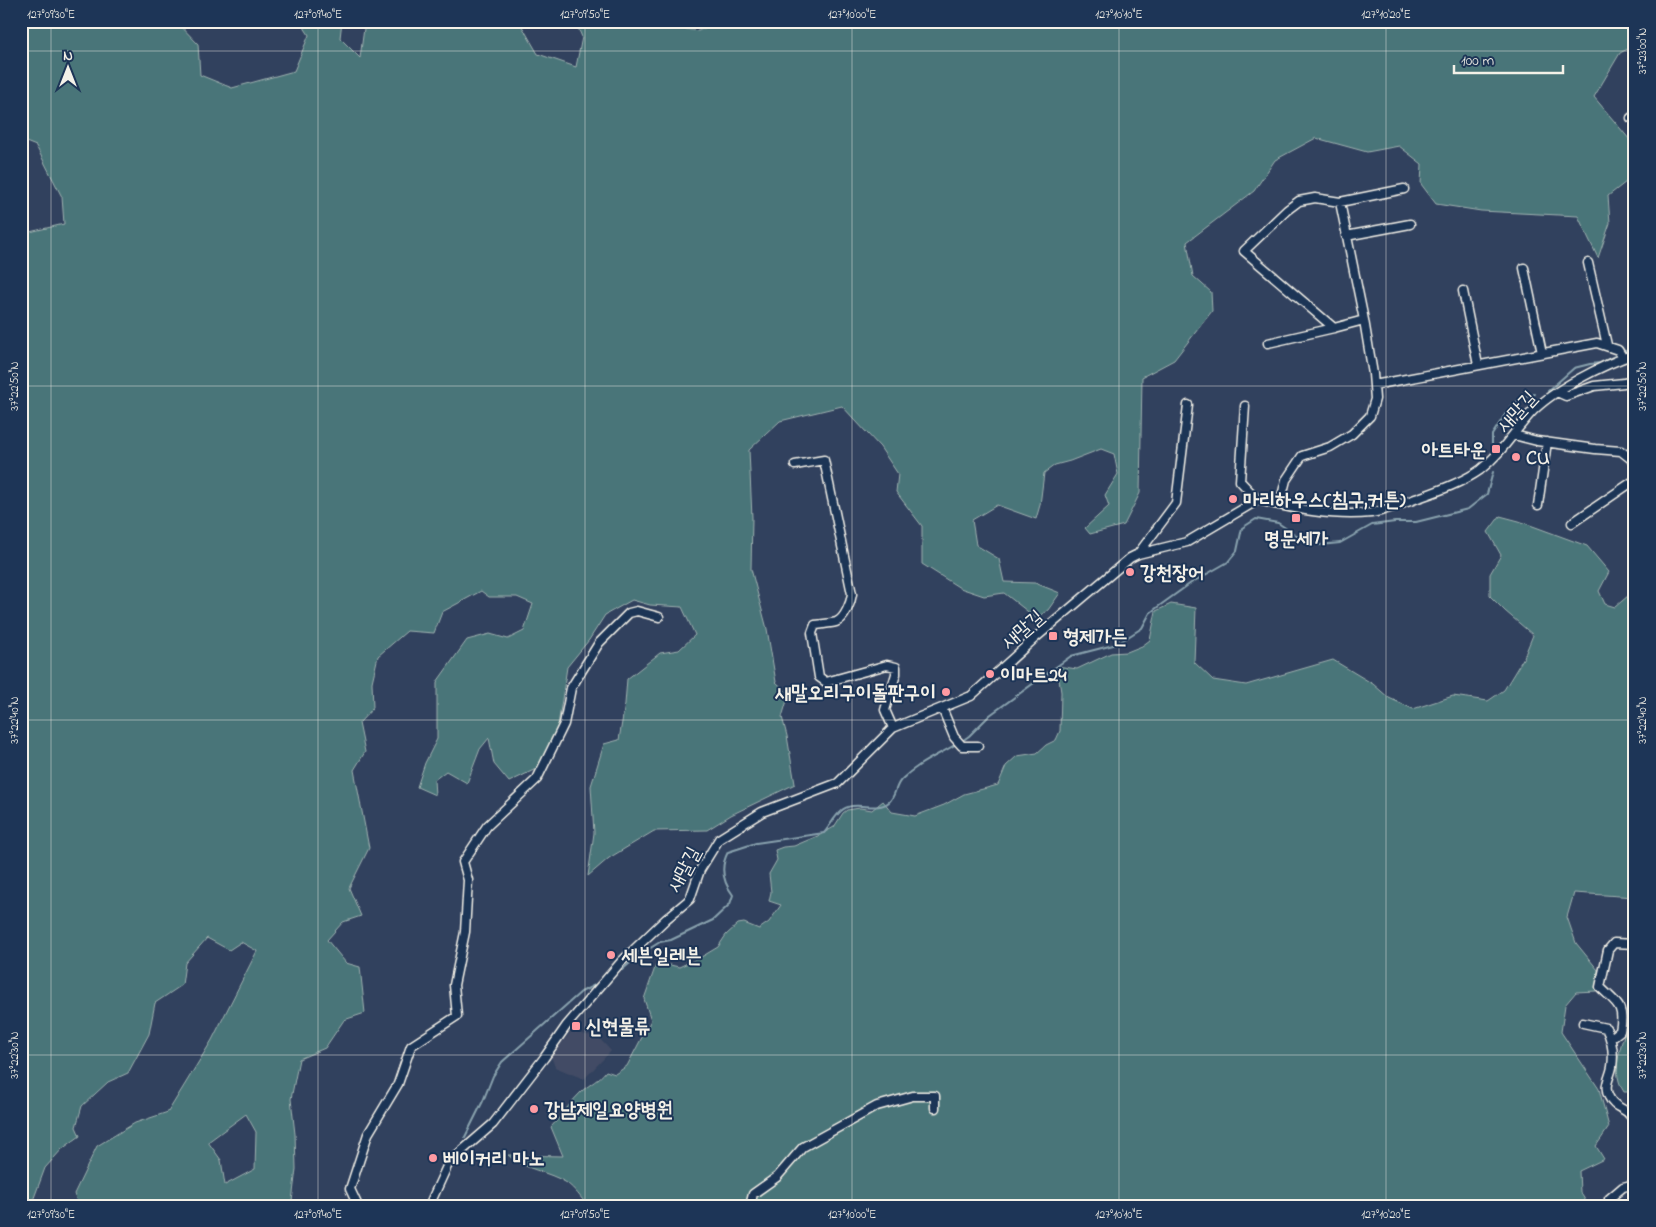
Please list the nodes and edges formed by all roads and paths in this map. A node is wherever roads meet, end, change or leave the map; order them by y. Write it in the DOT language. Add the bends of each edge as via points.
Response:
graph roads {
  1 [pos="1404,189"];
  2 [pos="1340,202"];
  3 [pos="1410,224"];
  4 [pos="1346,236"];
  5 [pos="1588,263"];
  6 [pos="1524,268"];
  7 [pos="1463,291"];
  8 [pos="1364,320"];
  9 [pos="1334,328"];
  10 [pos="1268,343"];
  11 [pos="1607,345"];
  12 [pos="1542,353"];
  13 [pos="1635,354"];
  14 [pos="1623,357"];
  15 [pos="1478,365"];
  16 [pos="1635,380"];
  17 [pos="1374,385"];
  18 [pos="1557,392"];
  19 [pos="1188,405"];
  20 [pos="1245,406"];
  21 [pos="1514,435"];
  22 [pos="1547,442"];
  23 [pos="1635,462"];
  24 [pos="795,465"];
  25 [pos="1635,480"];
  26 [pos="1258,500"];
  27 [pos="1280,504"];
  28 [pos="1538,505"];
  29 [pos="1572,524"];
  30 [pos="1138,554"];
  31 [pos="659,617"];
  32 [pos="942,708"];
  33 [pos="893,728"];
  34 [pos="978,746"];
  35 [pos="1635,944"];
  36 [pos="1583,1023"];
  37 [pos="1611,1038"];
  38 [pos="935,1108"];
  39 [pos="1635,1121"];
  40 [pos="1635,1184"];
  41 [pos="358,1206"];
  42 [pos="428,1206"];
  43 [pos="750,1206"];
  44 [pos="1611,1206"];
  1 -- 2 [label="street"];
  2 -- 4 [label="street"];
  2 -- 9 [label="street" via="1314,198 1299,201 1244,251"];
  3 -- 4 [label="street"];
  4 -- 8 [label="street"];
  5 -- 11 [label="street"];
  6 -- 12 [label="street"];
  7 -- 15 [label="street"];
  8 -- 9 [label="street"];
  8 -- 17 [label="street"];
  9 -- 10 [label="street"];
  11 -- 12 [label="street" via="1597,343"];
  11 -- 14 [label="street" via="1618,350"];
  12 -- 15 [label="street"];
  13 -- 14 [label="street, 새말길"];
  14 -- 18 [label="street, 새말길"];
  15 -- 17 [label="street"];
  16 -- 18 [label="street" via="1594,386 1566,396"];
  17 -- 27 [label="street" via="1375,399 1370,416 1352,434 1302,456 1286,480"];
  18 -- 21 [label="street, 새말길" via="1531,413"];
  19 -- 30 [label="street" via="1176,503"];
  20 -- 26 [label="street" via="1240,481"];
  21 -- 22 [label="street"];
  21 -- 27 [label="street, 새말길" via="1479,470 1442,490 1373,513 1340,514"];
  22 -- 23 [label="street" via="1620,451"];
  22 -- 28 [label="street"];
  24 -- 33 [label="street" via="824,460 852,594 840,620 815,625 812,633 819,677 826,682 887,665 896,667 885,710"];
  25 -- 29 [label="street"];
  26 -- 27 [label="street, 새말길"];
  26 -- 30 [label="street, 새말길" via="1187,542"];
  30 -- 32 [label="street, 새말길" via="1034,639 971,696"];
  31 -- 41 [label="street" via="638,611 629,613 599,643 571,688 564,724 537,779 487,826 462,862 468,880 465,932 454,984 457,1016 411,1046 398,1084 368,1134 350,1189"];
  32 -- 33 [label="street, 새말길"];
  32 -- 34 [label="street" via="962,746"];
  33 -- 42 [label="street, 새말길" via="838,783 762,812 719,839 700,870 690,899 621,962 567,1025 493,1124 449,1162"];
  35 -- 37 [label="street" via="1614,943 1608,950 1600,987 1620,1007 1623,1015 1620,1030"];
  36 -- 37 [label="street" via="1606,1028"];
  37 -- 39 [label="street" via="1612,1069 1606,1087 1616,1106"];
  38 -- 43 [label="street" via="935,1096 913,1096 876,1106 803,1147 777,1178 753,1194"];
  40 -- 44 [label="street" via="1623,1187 1609,1199"];
}
